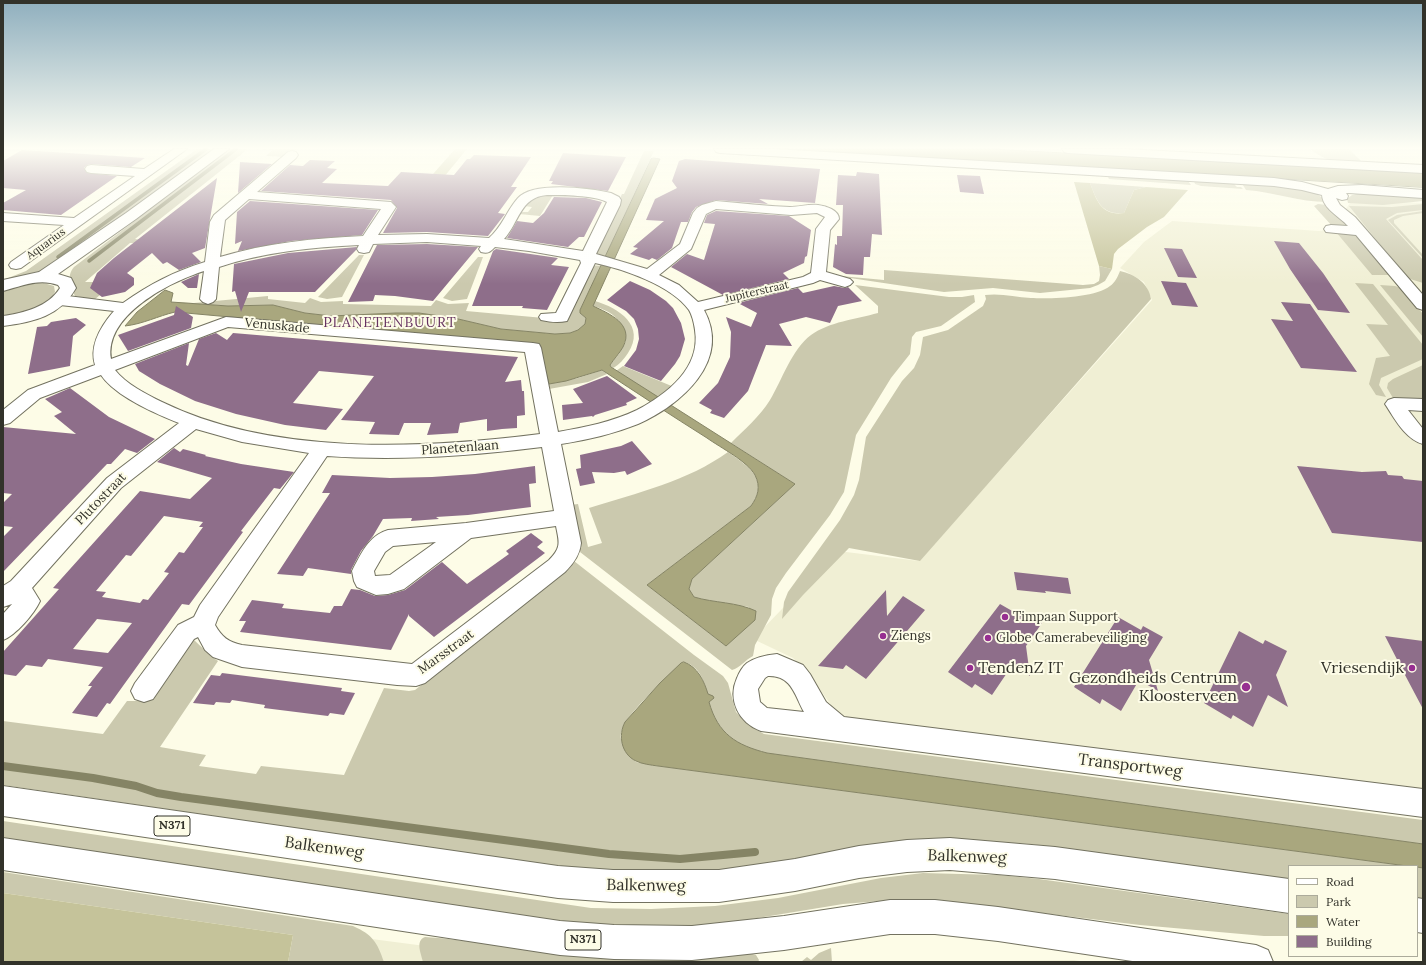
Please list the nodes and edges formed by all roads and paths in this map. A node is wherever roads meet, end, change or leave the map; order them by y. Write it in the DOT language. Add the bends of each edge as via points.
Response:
graph roads {
  1 [pos="117,194"];
  2 [pos="161,194"];
  3 [pos="531,194"];
  4 [pos="582,194"];
  5 [pos="1339,194"];
  6 [pos="246,195"];
  7 [pos="3,217"];
  8 [pos="76,222"];
  9 [pos="1331,229"];
  10 [pos="1359,231"];
  11 [pos="365,246"];
  12 [pos="486,248"];
  13 [pos="592,258"];
  14 [pos="213,263"];
  15 [pos="16,265"];
  16 [pos="649,275"];
  17 [pos="818,275"];
  18 [pos="50,277"];
  19 [pos="845,282"];
  20 [pos="3,286"];
  21 [pos="208,299"];
  22 [pos="60,300"];
  23 [pos="1423,305"];
  24 [pos="695,307"];
  25 [pos="126,308"];
  26 [pos="547,317"];
  27 [pos="3,321"];
  28 [pos="104,368"];
  29 [pos="1423,406"];
  30 [pos="3,419"];
  31 [pos="193,422"];
  32 [pos="1423,438"];
  33 [pos="550,439"];
  34 [pos="322,449"];
  35 [pos="565,517"];
  36 [pos="466,531"];
  37 [pos="11,592"];
  38 [pos="203,624"];
  39 [pos="3,630"];
  40 [pos="144,690"];
  41 [pos="837,728"];
  42 [pos="3,801"];
  43 [pos="1423,803"];
  44 [pos="3,854"];
  45 [pos="1288,896"];
  46 [pos="1256,962"];
  1 -- 8 [label="street, Aquarius"];
  2 -- 18 [label="main road"];
  3 -- 12 [label="street" via="523,200 500,235"];
  4 -- 13 [label="street" via="606,196 614,200"];
  5 -- 10 [label="street" via="1348,210 1349,218"];
  6 -- 11 [label="street" via="386,205 389,207"];
  6 -- 14 [label="street" via="217,222"];
  7 -- 8 [label="street, Aquarius"];
  8 -- 15 [label="street, Aquarius"];
  9 -- 10 [label="street"];
  10 -- 23 [label="street"];
  11 -- 12 [label="street, Planetenlaan" via="428,238"];
  11 -- 14 [label="street, Planetenlaan" via="288,248"];
  12 -- 13 [label="street, Planetenlaan" via="541,248"];
  13 -- 16 [label="street, Planetenlaan"];
  13 -- 26 [label="street" via="561,318"];
  14 -- 21 [label="street"];
  14 -- 25 [label="street, Planetenlaan" via="166,282"];
  16 -- 17 [label="street" via="686,246 700,213 703,209 716,205 791,211 818,209 830,213 832,219 823,229"];
  16 -- 24 [label="street, Planetenlaan" via="663,281"];
  17 -- 19 [label="street"];
  17 -- 24 [label="street, Jupiterstraat" via="808,280"];
  18 -- 20 [label="main road" via="22,280"];
  18 -- 22 [label="main road" via="65,282 68,288"];
  22 -- 25 [label="street"];
  22 -- 27 [label="main road" via="32,315"];
  24 -- 33 [label="street, Planetenlaan" via="704,332 703,350 701,359 687,381 651,409 627,421 591,432"];
  25 -- 28 [label="street, Planetenlaan" via="110,328 103,342 101,353"];
  28 -- 30 [label="street" via="34,394"];
  28 -- 31 [label="street, Planetenlaan" via="111,377 131,392"];
  28 -- 33 [label="street, Venuskade" via="226,322 533,348"];
  29 -- 32 [label="street" via="1394,404 1414,432"];
  31 -- 34 [label="street, Planetenlaan" via="243,435"];
  31 -- 37 [label="street, Plutostraat" via="114,483"];
  33 -- 34 [label="street, Planetenlaan" via="485,448 419,452"];
  33 -- 35 [label="street, Marsstraat"];
  34 -- 38 [label="street" via="208,612"];
  35 -- 36 [label="street"];
  35 -- 38 [label="street, Marsstraat" via="570,549 565,559 416,675 242,656 226,652 214,645"];
  37 -- 39 [label="street, Plutostraat" via="30,601"];
  38 -- 40 [label="street" via="186,632"];
  41 -- 43 [label="street, Transportweg"];
  42 -- 45 [label="main road, Balkenweg / N371" via="578,884 719,886 859,862 950,854 1055,863"];
  44 -- 46 [label="main road, N371" via="560,938 692,943 784,933 890,917 934,917"];
}
